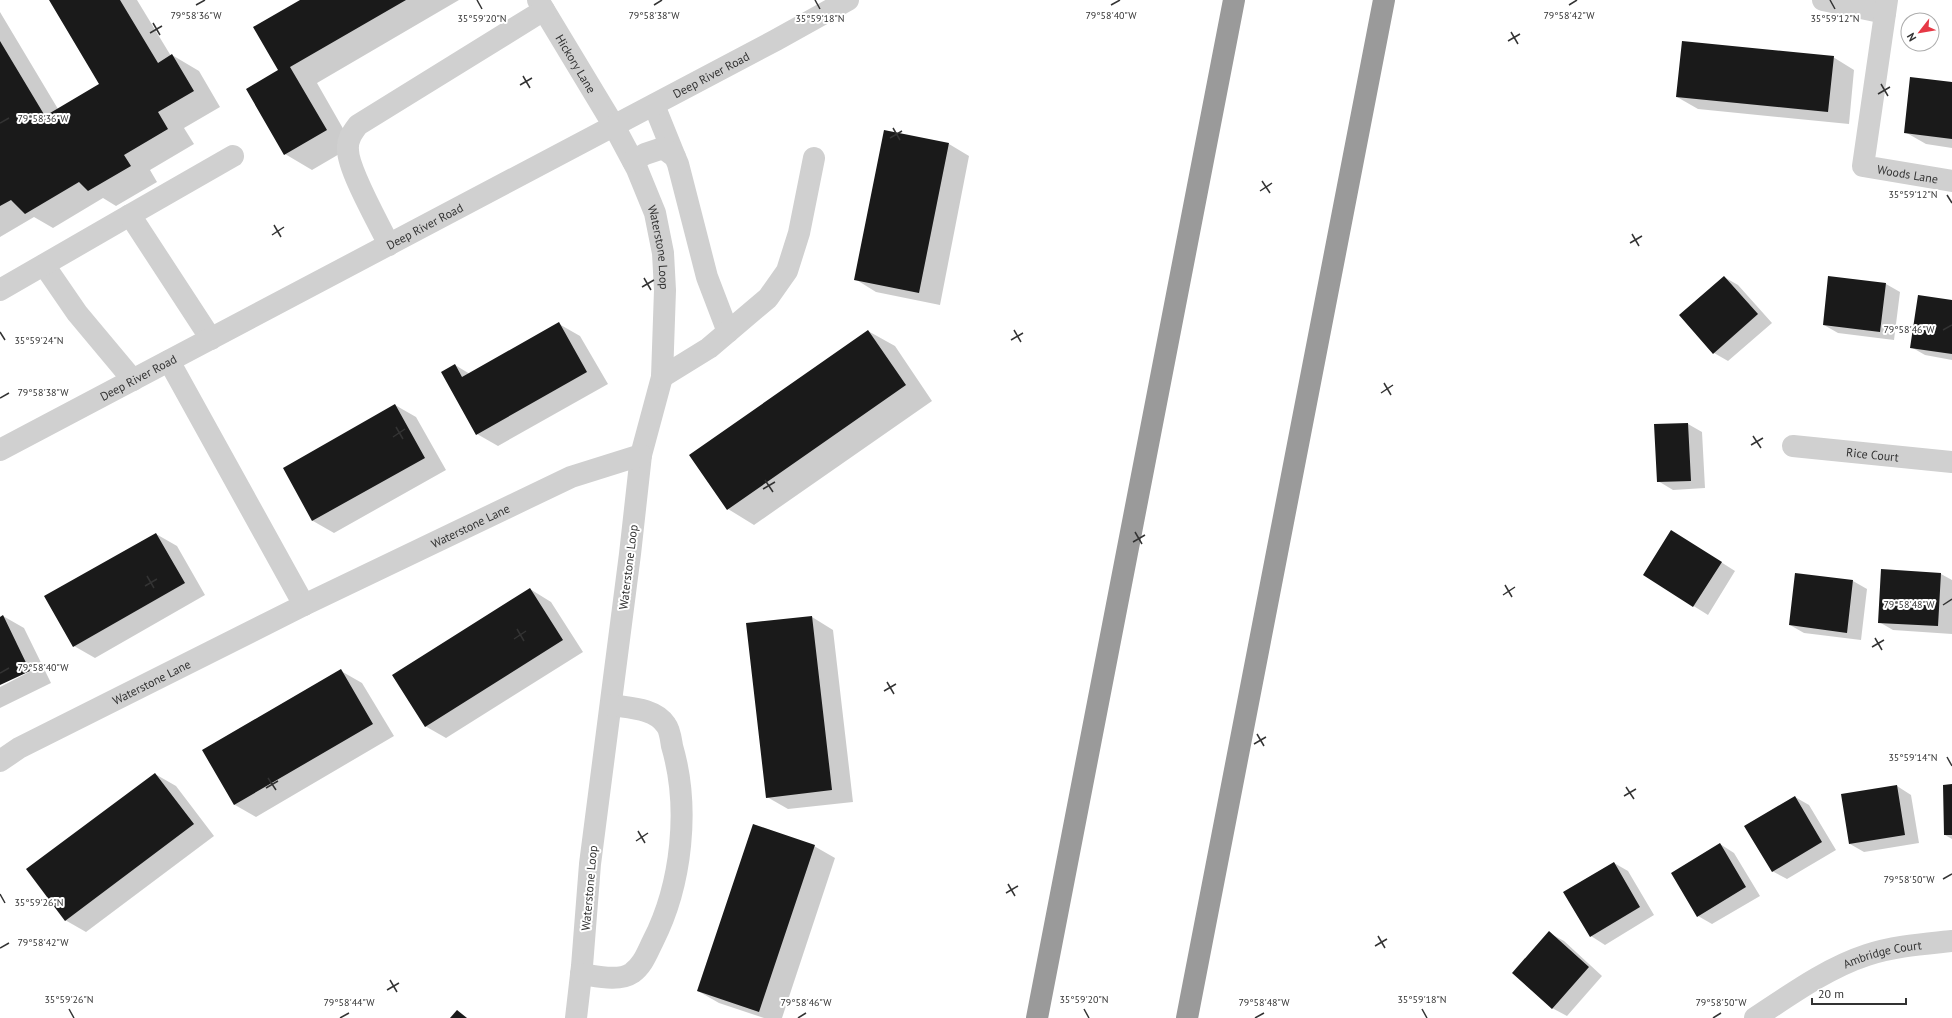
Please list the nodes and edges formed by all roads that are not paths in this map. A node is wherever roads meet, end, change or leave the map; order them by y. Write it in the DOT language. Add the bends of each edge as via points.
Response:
graph roads {
  1 [pos="848,0"];
  2 [pos="1234,0"];
  3 [pos="1384,0"];
  4 [pos="1823,0"];
  5 [pos="541,5"];
  6 [pos="1886,6"];
  7 [pos="654,105"];
  8 [pos="614,126"];
  9 [pos="233,156"];
  10 [pos="675,157"];
  11 [pos="814,158"];
  12 [pos="633,161"];
  13 [pos="1952,181"];
  14 [pos="130,216"];
  15 [pos="389,245"];
  16 [pos="44,265"];
  17 [pos="0,290"];
  18 [pos="728,332"];
  19 [pos="211,339"];
  20 [pos="169,361"];
  21 [pos="662,377"];
  22 [pos="133,380"];
  23 [pos="1794,446"];
  24 [pos="0,450"];
  25 [pos="641,455"];
  26 [pos="1952,462"];
  27 [pos="304,605"];
  28 [pos="611,705"];
  29 [pos="0,761"];
  30 [pos="1952,941"];
  31 [pos="581,974"];
  32 [pos="576,1018"];
  33 [pos="1037,1018"];
  34 [pos="1187,1018"];
  35 [pos="1755,1018"];
  1 -- 7 [label="street, Deep River Road"];
  2 -- 33 [label="highway"];
  3 -- 34 [label="highway"];
  4 -- 6 [label="street"];
  5 -- 8 [label="street, Hickory Lane"];
  5 -- 15 [label="street" via="358,125 350,135 348,150 351,166"];
  6 -- 13 [label="street, Woods Lane" via="1863,166"];
  7 -- 8 [label="street, Deep River Road"];
  7 -- 10 [label="street"];
  8 -- 12 [label="street, Waterstone Loop"];
  8 -- 15 [label="street, Deep River Road"];
  9 -- 14 [label="street"];
  10 -- 12 [label="street" via="663,148 644,154"];
  10 -- 18 [label="street" via="708,277"];
  11 -- 18 [label="street" via="799,233 787,271 768,298"];
  12 -- 21 [label="street, Waterstone Loop" via="655,213 663,253 665,290"];
  14 -- 16 [label="street"];
  14 -- 19 [label="street"];
  15 -- 19 [label="street, Deep River Road"];
  16 -- 17 [label="street"];
  16 -- 22 [label="street" via="77,313"];
  18 -- 21 [label="street"];
  19 -- 20 [label="street, Deep River Road"];
  20 -- 22 [label="street, Deep River Road"];
  20 -- 27 [label="street"];
  21 -- 25 [label="street, Waterstone Loop"];
  22 -- 24 [label="street, Deep River Road"];
  23 -- 26 [label="street, Rice Court"];
  25 -- 27 [label="street, Waterstone Lane" via="571,477"];
  25 -- 28 [label="street, Waterstone Loop"];
  27 -- 29 [label="street, Waterstone Lane" via="19,748"];
  28 -- 31 [label="street, Waterstone Loop" via="590,864"];
  28 -- 31 [label="street" via="654,715 666,726 677,761 682,814 679,863 663,922 641,965 630,974 614,978"];
  30 -- 35 [label="street, Ambridge Court" via="1906,946 1867,955 1820,977"];
  31 -- 32 [label="street, Waterstone Loop"];
}
